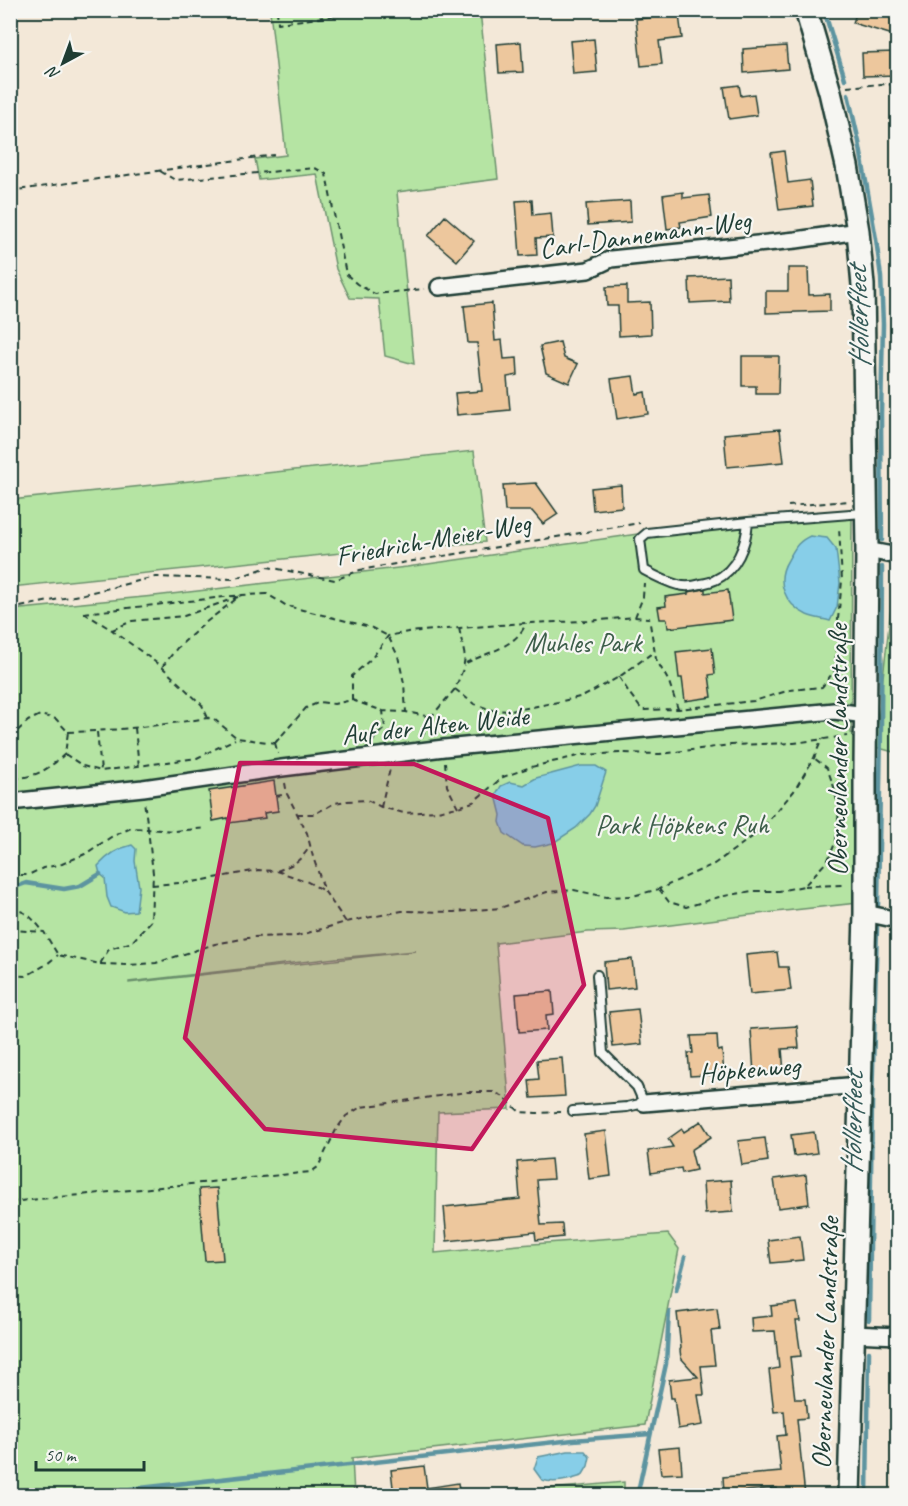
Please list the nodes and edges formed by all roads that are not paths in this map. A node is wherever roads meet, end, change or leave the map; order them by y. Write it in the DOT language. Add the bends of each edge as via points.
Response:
graph roads {
  1 [pos="806,10"];
  2 [pos="858,231"];
  3 [pos="439,287"];
  4 [pos="866,506"];
  5 [pos="748,522"];
  6 [pos="867,550"];
  7 [pos="897,556"];
  8 [pos="866,715"];
  9 [pos="10,802"];
  10 [pos="865,914"];
  11 [pos="897,920"];
  12 [pos="597,975"];
  13 [pos="860,1085"];
  14 [pos="644,1103"];
  15 [pos="573,1111"];
  16 [pos="853,1334"];
  17 [pos="897,1336"];
  18 [pos="849,1496"];
  1 -- 2 [label="street, Oberneulander Landstraße" via="830,92"];
  2 -- 3 [label="street, Carl-Dannemann-Weg" via="611,259 588,270"];
  2 -- 4 [label="street, Oberneulander Landstraße" via="863,285"];
  4 -- 5 [label="lane" via="838,515"];
  4 -- 6 [label="street, Oberneulander Landstraße"];
  5 -- 5 [label="lane" via="742,552 715,580 680,586 644,570 640,539 647,533"];
  6 -- 7 [label="street"];
  6 -- 8 [label="street, Oberneulander Landstraße"];
  8 -- 9 [label="street, Auf der Alten Weide" via="834,711 444,748"];
  8 -- 10 [label="street, Oberneulander Landstraße"];
  10 -- 11 [label="street"];
  10 -- 13 [label="street, Oberneulander Landstraße"];
  12 -- 14 [label="lane" via="603,1053 637,1087"];
  13 -- 14 [label="street, Höpkenweg"];
  13 -- 16 [label="street, Oberneulander Landstraße"];
  14 -- 15 [label="lane"];
  16 -- 17 [label="street"];
  16 -- 18 [label="street, Oberneulander Landstraße"];
}
